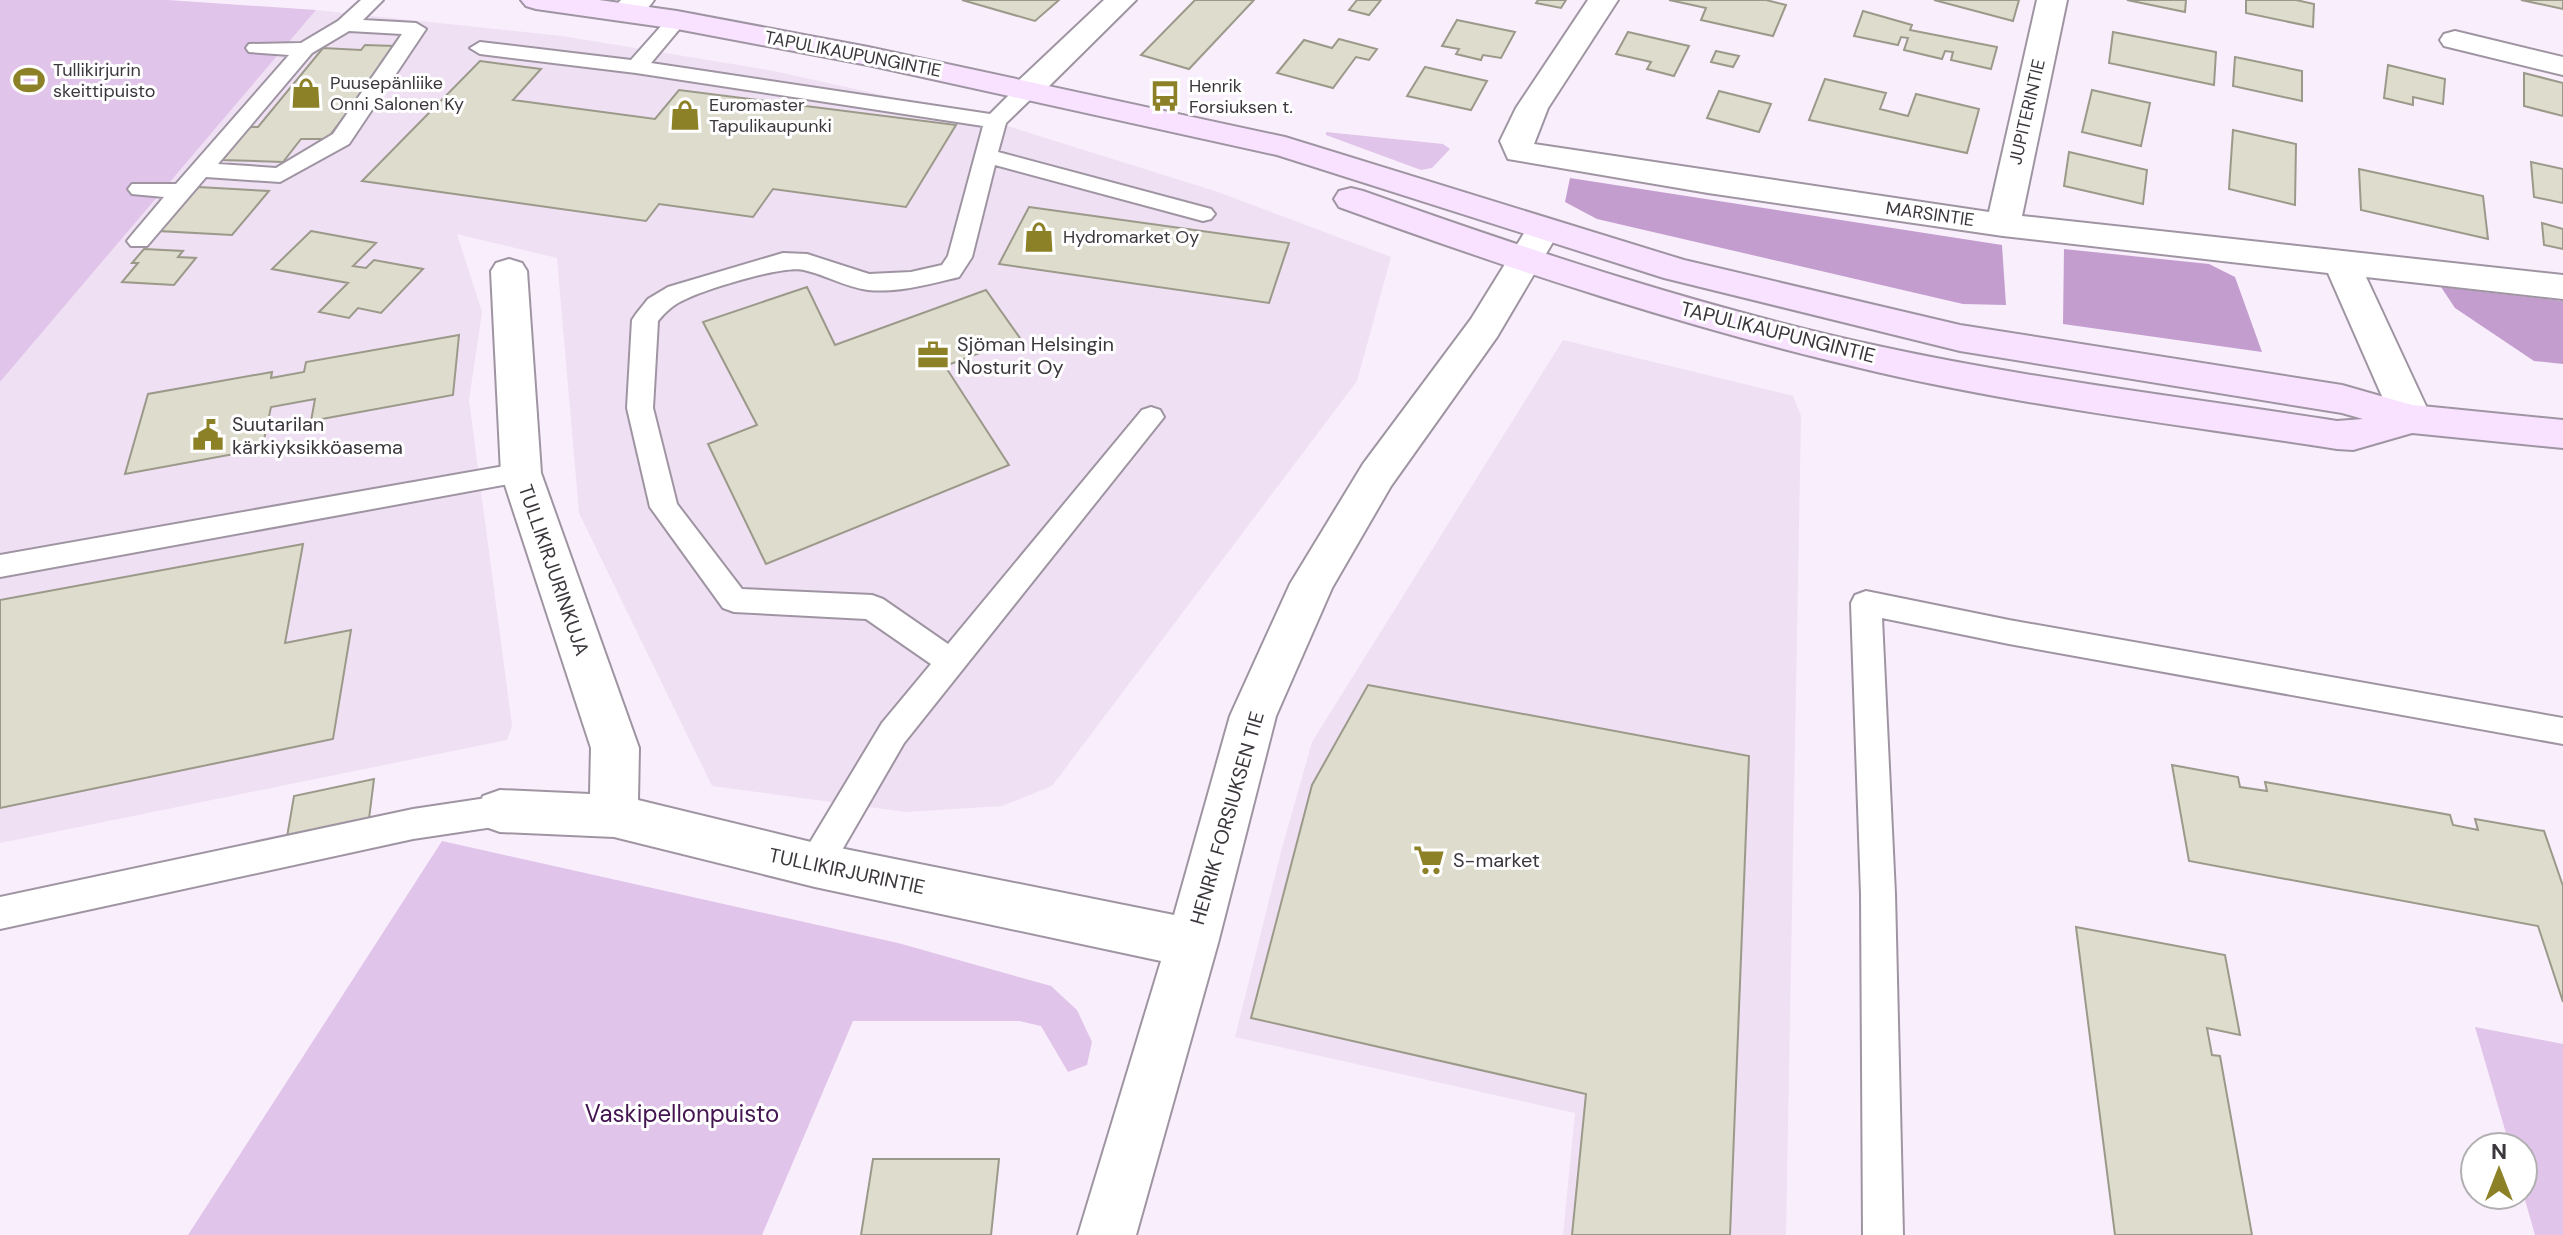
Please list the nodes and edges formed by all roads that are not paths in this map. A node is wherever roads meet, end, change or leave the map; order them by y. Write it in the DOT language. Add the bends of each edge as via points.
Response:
graph roads {
  1 [pos="373,0"];
  2 [pos="536,0"];
  3 [pos="1121,0"];
  4 [pos="1603,0"];
  5 [pos="2052,0"];
  6 [pos="631,6"];
  7 [pos="677,20"];
  8 [pos="345,25"];
  9 [pos="2455,40"];
  10 [pos="256,48"];
  11 [pos="480,48"];
  12 [pos="305,49"];
  13 [pos="2563,66"];
  14 [pos="636,67"];
  15 [pos="1026,91"];
  16 [pos="995,121"];
  17 [pos="986,156"];
  18 [pos="200,170"];
  19 [pos="140,189"];
  20 [pos="182,191"];
  21 [pos="1203,214"];
  22 [pos="2003,225"];
  23 [pos="139,241"];
  24 [pos="1534,245"];
  25 [pos="2342,264"];
  26 [pos="509,271"];
  27 [pos="2563,287"];
  28 [pos="1151,417"];
  29 [pos="2412,419"];
  30 [pos="2563,434"];
  31 [pos="521,473"];
  32 [pos="0,566"];
  33 [pos="951,662"];
  34 [pos="2563,731"];
  35 [pos="500,811"];
  36 [pos="614,816"];
  37 [pos="815,865"];
  38 [pos="0,913"];
  39 [pos="1192,943"];
  40 [pos="1107,1235"];
  41 [pos="1883,1235"];
  1 -- 8 [label="lane"];
  2 -- 6 [label="main road, TAPULIKAUPUNGINTIE"];
  3 -- 15 [label="street"];
  4 -- 22 [label="street, MARSINTIE" via="1532,108 1516,141 1520,152"];
  5 -- 22 [label="street, JUPITERINTIE"];
  6 -- 7 [label="main road, TAPULIKAUPUNGINTIE"];
  7 -- 14 [label="lane"];
  7 -- 15 [label="main road, TAPULIKAUPUNGINTIE"];
  8 -- 12 [label="lane"];
  8 -- 18 [label="lane" via="416,29 341,139 280,175"];
  9 -- 13 [label="street"];
  10 -- 12 [label="lane"];
  11 -- 14 [label="lane"];
  12 -- 18 [label="lane"];
  14 -- 16 [label="lane"];
  15 -- 16 [label="lane"];
  15 -- 24 [label="main road, TAPULIKAUPUNGINTIE" via="1167,123 1270,170"];
  16 -- 17 [label="lane"];
  17 -- 21 [label="lane"];
  17 -- 33 [label="lane" via="960,257 950,271 869,282 807,262 783,261 677,293 657,305 645,320 644,334 640,408 664,507 734,600 872,607"];
  18 -- 20 [label="lane"];
  19 -- 20 [label="lane"];
  20 -- 23 [label="lane"];
  22 -- 25 [label="street, MARSINTIE"];
  24 -- 29 [label="main road, TAPULIKAUPUNGINTIE" via="1655,301 1956,375 2337,435 2353,436"];
  24 -- 39 [label="street, HENRIK FORSIUKSEN TIE" via="1484,328 1377,475 1312,584 1253,716"];
  25 -- 27 [label="street, MARSINTIE"];
  25 -- 29 [label="street"];
  26 -- 31 [label="street, TULLIKIRJURINKUJA"];
  28 -- 33 [label="lane"];
  29 -- 30 [label="main road, TAPULIKAUPUNGINTIE"];
  31 -- 32 [label="lane"];
  31 -- 36 [label="street, TULLIKIRJURINKUJA" via="615,748"];
  33 -- 37 [label="lane" via="893,733"];
  34 -- 41 [label="lane" via="1866,603 1878,894"];
  35 -- 36 [label="street, TULLIKIRJURINTIE"];
  35 -- 38 [label="lane" via="413,824"];
  36 -- 37 [label="street, TULLIKIRJURINTIE"];
  37 -- 39 [label="street, TULLIKIRJURINTIE"];
  39 -- 40 [label="street, HENRIK FORSIUKSEN TIE"];
}
